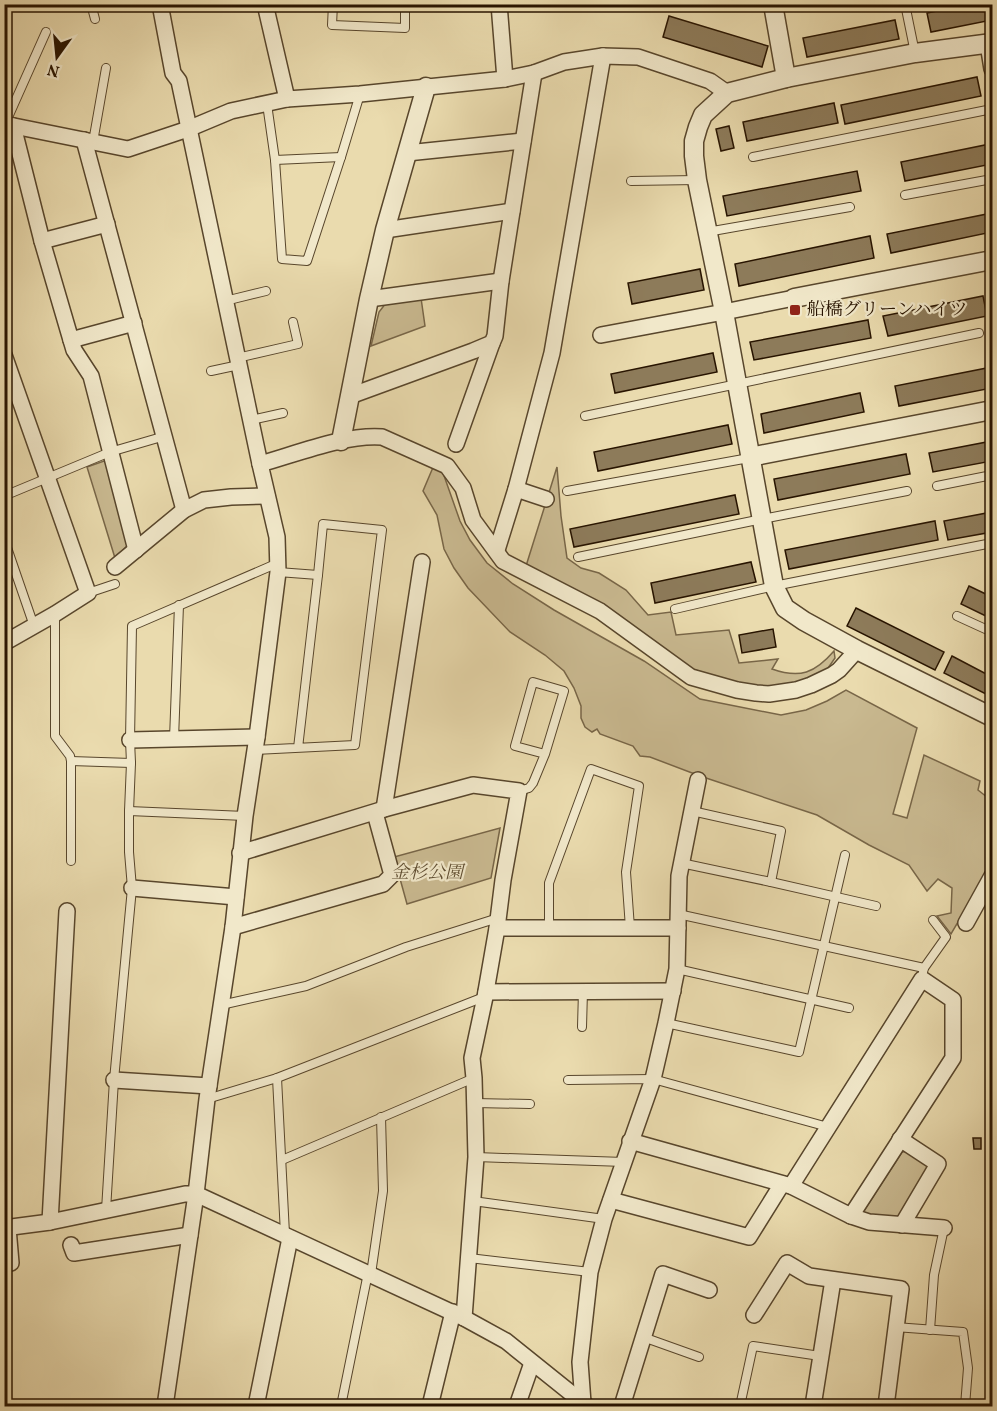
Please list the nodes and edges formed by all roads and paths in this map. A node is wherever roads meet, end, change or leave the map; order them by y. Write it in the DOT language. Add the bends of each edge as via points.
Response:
graph roads {
  1 [pos="91,4"];
  2 [pos="160,4"];
  3 [pos="265,4"];
  4 [pos="333,4"];
  5 [pos="405,4"];
  6 [pos="499,4"];
  7 [pos="774,4"];
  8 [pos="905,4"];
  9 [pos="95,19"];
  10 [pos="46,32"];
  11 [pos="990,43"];
  12 [pos="915,53"];
  13 [pos="603,56"];
  14 [pos="106,68"];
  15 [pos="993,69"];
  16 [pos="534,73"];
  17 [pos="786,78"];
  18 [pos="505,80"];
  19 [pos="426,87"];
  20 [pos="727,93"];
  21 [pos="360,94"];
  22 [pos="287,99"];
  23 [pos="267,104"];
  24 [pos="993,109"];
  25 [pos="8,125"];
  26 [pos="188,129"];
  27 [pos="89,141"];
  28 [pos="524,141"];
  29 [pos="407,153"];
  30 [pos="341,157"];
  31 [pos="753,157"];
  32 [pos="275,160"];
  33 [pos="993,179"];
  34 [pos="697,180"];
  35 [pos="631,181"];
  36 [pos="905,195"];
  37 [pos="850,207"];
  38 [pos="512,211"];
  39 [pos="107,224"];
  40 [pos="385,230"];
  41 [pos="707,232"];
  42 [pos="42,241"];
  43 [pos="993,260"];
  44 [pos="501,281"];
  45 [pos="266,291"];
  46 [pos="794,298"];
  47 [pos="369,300"];
  48 [pos="225,301"];
  49 [pos="724,312"];
  50 [pos="293,322"];
  51 [pos="134,323"];
  52 [pos="979,333"];
  53 [pos="602,335"];
  54 [pos="71,340"];
  55 [pos="492,343"];
  56 [pos="4,355"];
  57 [pos="238,361"];
  58 [pos="211,371"];
  59 [pos="737,383"];
  60 [pos="350,396"];
  61 [pos="993,410"];
  62 [pos="283,413"];
  63 [pos="585,416"];
  64 [pos="250,420"];
  65 [pos="165,436"];
  66 [pos="341,441"];
  67 [pos="456,444"];
  68 [pos="110,452"];
  69 [pos="750,457"];
  70 [pos="260,465"];
  71 [pos="993,475"];
  72 [pos="48,478"];
  73 [pos="937,486"];
  74 [pos="516,489"];
  75 [pos="567,491"];
  76 [pos="907,491"];
  77 [pos="4,496"];
  78 [pos="267,496"];
  79 [pos="546,500"];
  80 [pos="184,510"];
  81 [pos="762,519"];
  82 [pos="4,539"];
  83 [pos="993,543"];
  84 [pos="136,550"];
  85 [pos="497,550"];
  86 [pos="578,557"];
  87 [pos="422,562"];
  88 [pos="115,567"];
  89 [pos="278,567"];
  90 [pos="318,575"];
  91 [pos="115,584"];
  92 [pos="774,586"];
  93 [pos="88,592"];
  94 [pos="179,605"];
  95 [pos="675,609"];
  96 [pos="55,614"];
  97 [pos="957,616"];
  98 [pos="34,626"];
  99 [pos="993,632"];
  100 [pos="4,643"];
  101 [pos="857,650"];
  102 [pos="993,717"];
  103 [pos="174,739"];
  104 [pos="130,740"];
  105 [pos="256,743"];
  106 [pos="298,748"];
  107 [pos="545,754"];
  108 [pos="71,761"];
  109 [pos="131,763"];
  110 [pos="698,780"];
  111 [pos="519,791"];
  112 [pos="129,811"];
  113 [pos="380,811"];
  114 [pos="692,811"];
  115 [pos="245,816"];
  116 [pos="240,853"];
  117 [pos="845,855"];
  118 [pos="71,861"];
  119 [pos="681,863"];
  120 [pos="993,876"];
  121 [pos="771,882"];
  122 [pos="132,888"];
  123 [pos="236,897"];
  124 [pos="836,897"];
  125 [pos="876,906"];
  126 [pos="67,911"];
  127 [pos="933,920"];
  128 [pos="678,921"];
  129 [pos="497,923"];
  130 [pos="966,923"];
  131 [pos="233,927"];
  132 [pos="549,928"];
  133 [pos="630,928"];
  134 [pos="824,946"];
  135 [pos="677,969"];
  136 [pos="923,974"];
  137 [pos="583,991"];
  138 [pos="673,991"];
  139 [pos="485,994"];
  140 [pos="812,1000"];
  141 [pos="221,1005"];
  142 [pos="849,1008"];
  143 [pos="666,1023"];
  144 [pos="582,1027"];
  145 [pos="474,1077"];
  146 [pos="277,1078"];
  147 [pos="653,1079"];
  148 [pos="114,1080"];
  149 [pos="568,1080"];
  150 [pos="208,1093"];
  151 [pos="475,1103"];
  152 [pos="530,1104"];
  153 [pos="381,1117"];
  154 [pos="828,1127"];
  155 [pos="900,1139"];
  156 [pos="630,1141"];
  157 [pos="476,1157"];
  158 [pos="282,1160"];
  159 [pos="624,1162"];
  160 [pos="787,1185"];
  161 [pos="196,1194"];
  162 [pos="611,1200"];
  163 [pos="473,1202"];
  164 [pos="106,1210"];
  165 [pos="851,1216"];
  166 [pos="604,1219"];
  167 [pos="50,1222"];
  168 [pos="902,1225"];
  169 [pos="6,1228"];
  170 [pos="944,1228"];
  171 [pos="190,1235"];
  172 [pos="288,1237"];
  173 [pos="71,1245"];
  174 [pos="469,1258"];
  175 [pos="11,1263"];
  176 [pos="590,1272"];
  177 [pos="370,1273"];
  178 [pos="833,1280"];
  179 [pos="709,1290"];
  180 [pos="458,1315"];
  181 [pos="754,1315"];
  182 [pos="895,1327"];
  183 [pos="930,1330"];
  184 [pos="643,1337"];
  185 [pos="820,1356"];
  186 [pos="699,1358"];
  187 [pos="532,1363"];
  188 [pos="585,1405"];
  189 [pos="165,1407"];
  190 [pos="256,1407"];
  191 [pos="341,1407"];
  192 [pos="430,1407"];
  193 [pos="517,1407"];
  194 [pos="622,1407"];
  195 [pos="740,1407"];
  196 [pos="813,1407"];
  197 [pos="885,1407"];
  198 [pos="965,1407"];
  1 -- 9 [label="lane"];
  2 -- 26 [label="street" via="172,73 179,81"];
  3 -- 22 [label="street"];
  4 -- 5 [label="lane" via="332,25 405,28"];
  6 -- 18 [label="street"];
  7 -- 17 [label="street"];
  8 -- 12 [label="lane"];
  10 -- 25 [label="lane"];
  11 -- 12 [label="street"];
  11 -- 15 [label="street"];
  12 -- 17 [label="street"];
  13 -- 16 [label="street" via="564,62"];
  13 -- 20 [label="street" via="638,57 710,81"];
  13 -- 74 [label="street" via="552,353"];
  14 -- 27 [label="lane"];
  16 -- 18 [label="street"];
  16 -- 28 [label="street"];
  17 -- 20 [label="street"];
  18 -- 19 [label="street"];
  19 -- 21 [label="street"];
  19 -- 29 [label="street"];
  20 -- 34 [label="street" via="703,115 698,127 694,141"];
  21 -- 22 [label="street"];
  21 -- 30 [label="lane"];
  22 -- 23 [label="street"];
  23 -- 26 [label="street" via="231,111"];
  23 -- 32 [label="lane"];
  24 -- 31 [label="lane"];
  25 -- 27 [label="street"];
  25 -- 42 [label="street"];
  26 -- 27 [label="street" via="128,149"];
  26 -- 48 [label="street"];
  27 -- 39 [label="street"];
  28 -- 29 [label="street"];
  28 -- 38 [label="street"];
  29 -- 40 [label="street"];
  30 -- 32 [label="lane"];
  30 -- 32 [label="lane" via="307,261 282,259"];
  33 -- 36 [label="lane"];
  34 -- 35 [label="lane"];
  34 -- 41 [label="street"];
  37 -- 41 [label="lane"];
  38 -- 40 [label="street"];
  38 -- 44 [label="street"];
  39 -- 42 [label="street"];
  39 -- 51 [label="street"];
  40 -- 47 [label="street"];
  41 -- 49 [label="street"];
  42 -- 54 [label="street"];
  43 -- 46 [label="street"];
  44 -- 47 [label="street"];
  44 -- 55 [label="street"];
  45 -- 48 [label="lane"];
  46 -- 49 [label="street"];
  47 -- 60 [label="street"];
  48 -- 57 [label="street"];
  49 -- 53 [label="street"];
  49 -- 59 [label="street"];
  50 -- 57 [label="lane" via="298,345"];
  51 -- 54 [label="street"];
  51 -- 65 [label="street"];
  52 -- 59 [label="lane"];
  54 -- 68 [label="street" via="91,376"];
  55 -- 60 [label="street"];
  55 -- 67 [label="street"];
  56 -- 72 [label="street"];
  57 -- 58 [label="lane"];
  57 -- 64 [label="street"];
  59 -- 63 [label="lane"];
  59 -- 69 [label="street"];
  60 -- 66 [label="street"];
  61 -- 69 [label="street"];
  62 -- 64 [label="lane"];
  64 -- 70 [label="street"];
  65 -- 68 [label="lane"];
  65 -- 80 [label="street"];
  66 -- 70 [label="street"];
  66 -- 85 [label="street" via="382,437 447,466 463,488 473,520"];
  68 -- 72 [label="lane"];
  68 -- 84 [label="street"];
  69 -- 75 [label="lane"];
  69 -- 81 [label="street"];
  70 -- 78 [label="street"];
  71 -- 73 [label="lane"];
  72 -- 77 [label="lane"];
  72 -- 93 [label="street"];
  74 -- 79 [label="street"];
  74 -- 85 [label="street"];
  76 -- 81 [label="lane"];
  78 -- 80 [label="street" via="204,500"];
  78 -- 89 [label="street" via="277,537"];
  80 -- 84 [label="street"];
  81 -- 86 [label="lane"];
  81 -- 92 [label="street"];
  82 -- 98 [label="lane"];
  83 -- 92 [label="lane"];
  84 -- 88 [label="street"];
  85 -- 101 [label="street" via="503,561 600,611 691,677 737,690 769,694 796,690 832,675"];
  87 -- 113 [label="street"];
  89 -- 90 [label="lane"];
  89 -- 94 [label="lane"];
  89 -- 105 [label="street"];
  90 -- 106 [label="lane"];
  90 -- 106 [label="lane" via="322,524 382,530 355,745"];
  91 -- 93 [label="lane"];
  92 -- 95 [label="lane"];
  92 -- 101 [label="street" via="785,608"];
  93 -- 96 [label="street"];
  94 -- 103 [label="lane"];
  94 -- 104 [label="lane" via="132,626"];
  96 -- 98 [label="street"];
  96 -- 108 [label="lane" via="56,736"];
  97 -- 99 [label="lane"];
  98 -- 100 [label="street"];
  101 -- 102 [label="street"];
  103 -- 104 [label="street"];
  103 -- 105 [label="street"];
  104 -- 109 [label="lane"];
  105 -- 106 [label="lane"];
  105 -- 115 [label="street"];
  107 -- 107 [label="lane" via="564,691 533,682 515,746"];
  107 -- 111 [label="lane" via="533,783"];
  108 -- 109 [label="lane"];
  108 -- 118 [label="lane"];
  109 -- 112 [label="lane"];
  110 -- 114 [label="street"];
  111 -- 113 [label="street" via="472,785"];
  111 -- 129 [label="street"];
  112 -- 115 [label="lane"];
  112 -- 122 [label="lane"];
  113 -- 116 [label="street"];
  113 -- 131 [label="street" via="392,876 383,884"];
  114 -- 119 [label="street"];
  114 -- 121 [label="lane" via="781,831"];
  115 -- 116 [label="street"];
  116 -- 123 [label="street"];
  117 -- 124 [label="lane"];
  119 -- 121 [label="lane"];
  119 -- 128 [label="street"];
  120 -- 130 [label="street"];
  121 -- 124 [label="lane"];
  122 -- 123 [label="street"];
  122 -- 148 [label="lane"];
  123 -- 131 [label="street"];
  124 -- 125 [label="lane"];
  124 -- 134 [label="lane"];
  126 -- 167 [label="street"];
  127 -- 136 [label="lane" via="946,937"];
  128 -- 133 [label="street"];
  128 -- 134 [label="lane"];
  128 -- 135 [label="street"];
  129 -- 132 [label="street"];
  129 -- 139 [label="street"];
  129 -- 141 [label="lane" via="406,947 306,986"];
  131 -- 141 [label="street"];
  132 -- 133 [label="street"];
  132 -- 133 [label="lane" via="549,883 591,769 639,786 626,872"];
  134 -- 136 [label="lane"];
  134 -- 140 [label="lane"];
  135 -- 138 [label="street"];
  135 -- 140 [label="lane"];
  136 -- 154 [label="street"];
  136 -- 155 [label="street" via="953,1000 953,1058"];
  137 -- 138 [label="street"];
  137 -- 139 [label="street"];
  137 -- 144 [label="lane"];
  138 -- 143 [label="street"];
  139 -- 145 [label="street" via="472,1058"];
  139 -- 146 [label="lane"];
  140 -- 142 [label="lane"];
  140 -- 143 [label="lane" via="800,1052"];
  141 -- 150 [label="street"];
  143 -- 147 [label="street"];
  145 -- 151 [label="street"];
  145 -- 153 [label="lane"];
  146 -- 150 [label="lane"];
  146 -- 158 [label="lane"];
  147 -- 149 [label="lane"];
  147 -- 154 [label="lane"];
  147 -- 156 [label="street"];
  148 -- 150 [label="street"];
  148 -- 164 [label="lane"];
  150 -- 161 [label="street"];
  151 -- 152 [label="lane"];
  151 -- 157 [label="street"];
  153 -- 158 [label="lane"];
  153 -- 177 [label="lane" via="383,1191"];
  154 -- 160 [label="street"];
  155 -- 165 [label="street"];
  155 -- 168 [label="street" via="938,1164"];
  156 -- 159 [label="street"];
  156 -- 160 [label="street"];
  157 -- 159 [label="lane"];
  157 -- 163 [label="street"];
  158 -- 172 [label="lane"];
  159 -- 162 [label="street"];
  160 -- 162 [label="street" via="749,1237"];
  160 -- 165 [label="street"];
  161 -- 164 [label="street"];
  161 -- 171 [label="street"];
  161 -- 172 [label="street"];
  162 -- 166 [label="street"];
  163 -- 166 [label="lane"];
  163 -- 174 [label="street"];
  164 -- 167 [label="street"];
  165 -- 168 [label="street"];
  166 -- 176 [label="street"];
  167 -- 169 [label="street"];
  168 -- 170 [label="street"];
  169 -- 175 [label="street"];
  170 -- 183 [label="lane" via="934,1275"];
  171 -- 173 [label="street" via="74,1253"];
  171 -- 189 [label="street"];
  172 -- 177 [label="street"];
  172 -- 190 [label="street"];
  174 -- 176 [label="lane"];
  174 -- 180 [label="street"];
  176 -- 188 [label="street" via="580,1362"];
  177 -- 180 [label="street"];
  177 -- 191 [label="lane"];
  178 -- 181 [label="street" via="809,1276 787,1263"];
  178 -- 182 [label="street" via="901,1289"];
  178 -- 185 [label="street"];
  179 -- 184 [label="street" via="663,1274"];
  180 -- 187 [label="street" via="506,1341"];
  180 -- 192 [label="street"];
  182 -- 183 [label="lane"];
  182 -- 197 [label="street"];
  183 -- 198 [label="lane" via="963,1332 968,1368"];
  184 -- 186 [label="lane"];
  184 -- 194 [label="street"];
  185 -- 195 [label="lane" via="753,1346"];
  185 -- 196 [label="street"];
  187 -- 188 [label="street"];
  187 -- 193 [label="street"];
}
